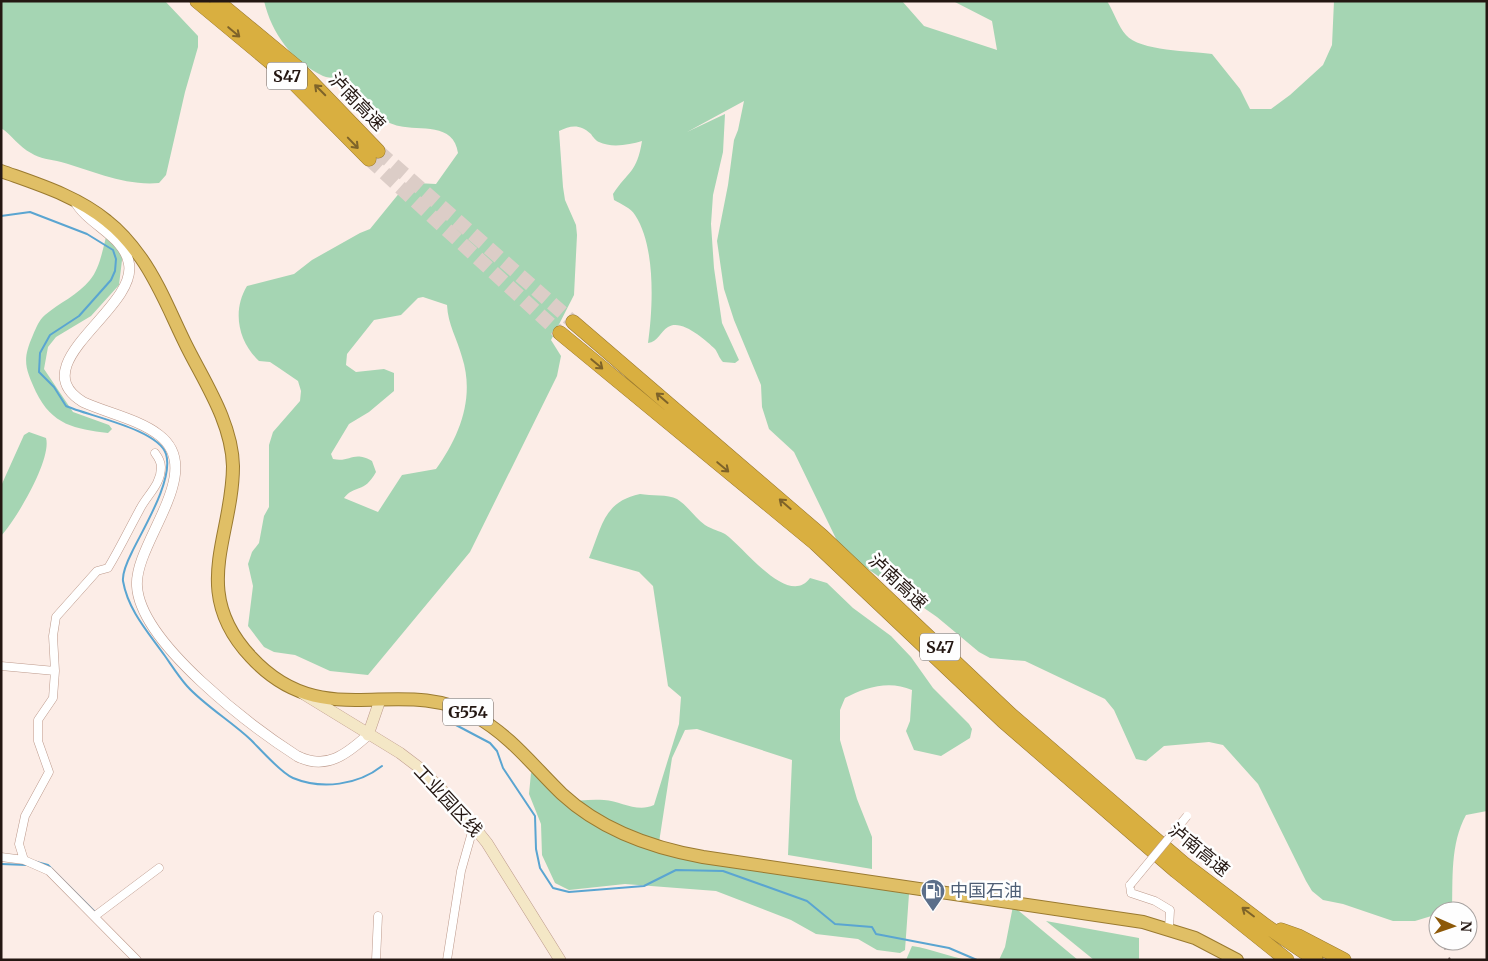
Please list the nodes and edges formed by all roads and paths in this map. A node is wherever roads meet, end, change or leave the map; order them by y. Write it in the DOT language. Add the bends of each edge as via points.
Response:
graph roads {
  1 [pos="197,1"];
  2 [pos="217,1"];
  3 [pos="1,171"];
  4 [pos="75,200"];
  5 [pos="573,322"];
  6 [pos="560,333"];
  7 [pos="155,453"];
  8 [pos="160,492"];
  9 [pos="1,666"];
  10 [pos="54,671"];
  11 [pos="292,688"];
  12 [pos="380,700"];
  13 [pos="368,735"];
  14 [pos="1187,816"];
  15 [pos="474,825"];
  16 [pos="1,857"];
  17 [pos="29,861"];
  18 [pos="159,868"];
  19 [pos="96,914"];
  20 [pos="378,916"];
  21 [pos="1266,926"];
  22 [pos="1169,929"];
  23 [pos="137,960"];
  24 [pos="376,960"];
  25 [pos="446,960"];
  26 [pos="560,960"];
  27 [pos="1237,960"];
  28 [pos="1287,960"];
  29 [pos="1316,960"];
  30 [pos="1344,960"];
  1 -- 2 [label="highway, 泸南高速 / S47, one-way" via="286,75 374,155 298,68"];
  3 -- 4 [label="highway, G554"];
  4 -- 8 [label="street" via="84,214 121,247 130,269 120,295 69,358 64,372 66,384 72,394 83,402 154,431 164,439 174,460 174,476"];
  4 -- 11 [label="highway, G554" via="112,225 141,258 214,400 227,434 233,466 218,558 221,602 229,625 243,648 261,667"];
  21 -- 5 [label="highway, 泸南高速 / S47, one-way" via="1182,863 1010,714 822,536"];
  6 -- 28 [label="highway, 泸南高速 / S47, one-way" via="815,543 1003,721 1176,871"];
  7 -- 8 [label="street" via="161,467"];
  8 -- 10 [label="street" via="141,507 108,568 97,571 56,617"];
  8 -- 13 [label="street" via="136,586 144,610 184,666 208,689 274,740 306,760 324,762 341,757"];
  9 -- 10 [label="street"];
  10 -- 17 [label="street" via="53,698 38,720 38,741 49,772 25,816 19,844"];
  11 -- 12 [label="highway, G554" via="329,700"];
  11 -- 13 [label="main road, 工业园区线"];
  12 -- 13 [label="main road"];
  12 -- 22 [label="highway, G554" via="432,701 473,714 512,743 584,812 618,832 659,847 703,857 1122,919"];
  13 -- 15 [label="main road, 工业园区线" via="421,769"];
  14 -- 22 [label="street, bridge" via="1130,885 1130,893 1170,910"];
  15 -- 25 [label="street" via="461,870"];
  15 -- 26 [label="main road, 工业园区线"];
  16 -- 17 [label="street"];
  17 -- 19 [label="street" via="49,871"];
  18 -- 19 [label="street"];
  19 -- 23 [label="street"];
  20 -- 24 [label="street"];
  21 -- 29 [label="highway, 泸南高速 / S47"];
  21 -- 30 [label="highway" via="1298,936"];
  22 -- 27 [label="highway, G554" via="1207,943"];
}
